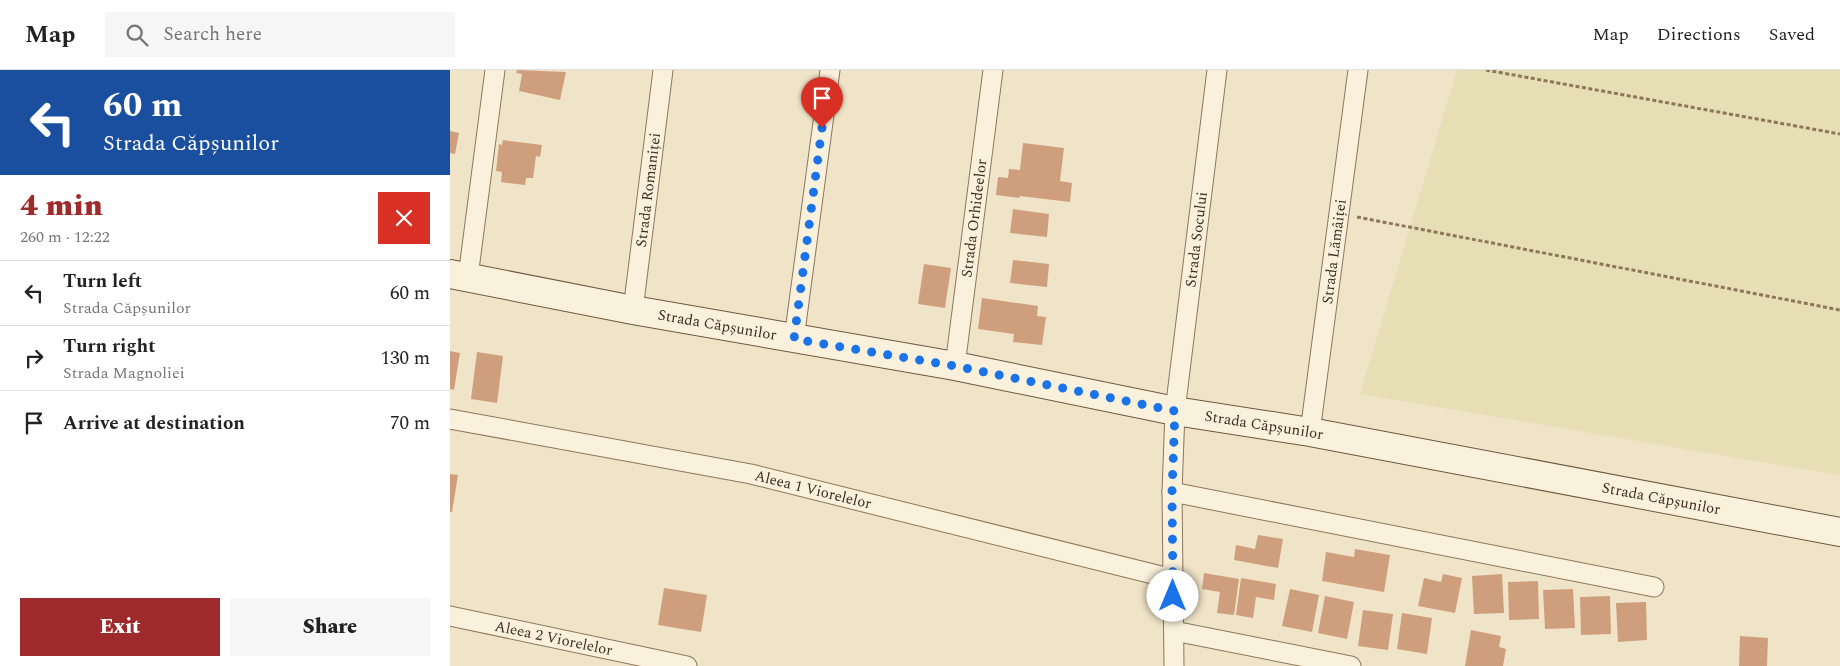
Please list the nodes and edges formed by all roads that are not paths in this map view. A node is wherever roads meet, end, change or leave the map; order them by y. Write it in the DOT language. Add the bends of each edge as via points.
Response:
graph roads {
  1 [pos="496,70"];
  2 [pos="663,70"];
  3 [pos="830,70"];
  4 [pos="993,70"];
  5 [pos="1217,70"];
  6 [pos="1358,70"];
  7 [pos="459,275"];
  8 [pos="632,310"];
  9 [pos="794,339"];
  10 [pos="955,366"];
  11 [pos="1175,411"];
  12 [pos="450,419"];
  13 [pos="1310,432"];
  14 [pos="1172,492"];
  15 [pos="1840,532"];
  16 [pos="1173,579"];
  17 [pos="1654,587"];
  18 [pos="450,616"];
  19 [pos="1174,631"];
  20 [pos="687,666"];
  21 [pos="1174,666"];
  22 [pos="1351,666"];
  1 -- 7 [label="street"];
  2 -- 8 [label="street, Strada Romaniței"];
  3 -- 9 [label="street"];
  4 -- 10 [label="street, Strada Orhideelor"];
  5 -- 11 [label="street, Strada Socului"];
  6 -- 13 [label="street, Strada Lămâiței"];
  7 -- 8 [label="street, Strada Căpșunilor"];
  8 -- 9 [label="street, Strada Căpșunilor"];
  9 -- 10 [label="street, Strada Căpșunilor"];
  10 -- 11 [label="street, Strada Căpșunilor"];
  11 -- 13 [label="street, Strada Căpșunilor"];
  11 -- 14 [label="street, Strada Socului"];
  12 -- 16 [label="street, Aleea 1 Viorelelor" via="751,474"];
  13 -- 15 [label="street, Strada Căpșunilor"];
  14 -- 16 [label="street, Strada Socului"];
  14 -- 17 [label="street"];
  16 -- 19 [label="street, Strada Socului"];
  18 -- 20 [label="street, Aleea 2 Viorelelor"];
  19 -- 21 [label="street, Strada Socului"];
  19 -- 22 [label="street"];
}
